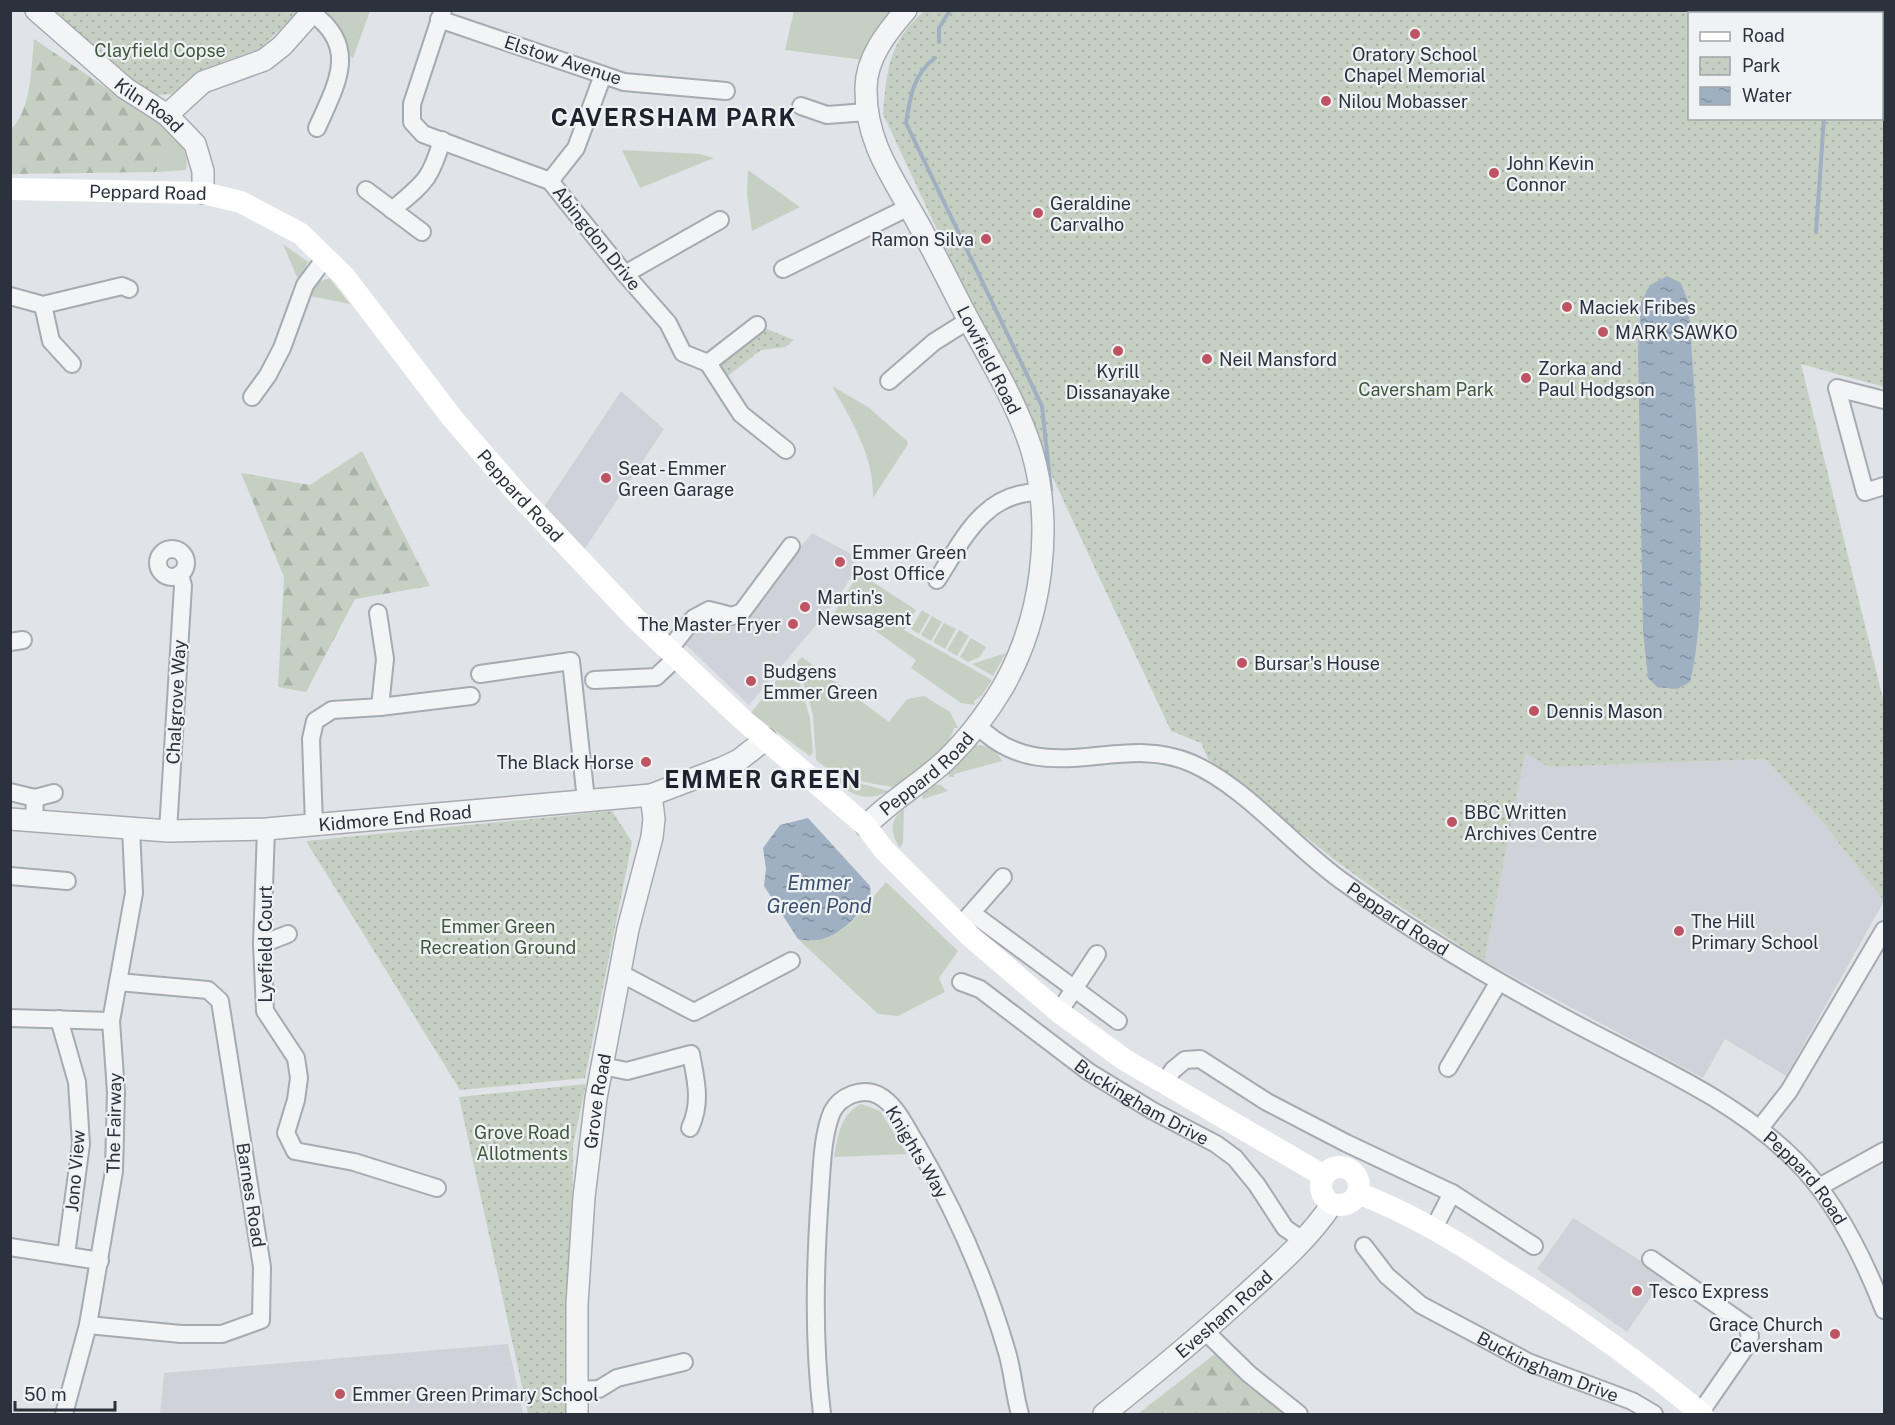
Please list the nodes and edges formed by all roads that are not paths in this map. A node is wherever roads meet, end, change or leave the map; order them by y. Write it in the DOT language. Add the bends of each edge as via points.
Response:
graph roads {
  1 [pos="36,10"];
  2 [pos="906,10"];
  3 [pos="313,12"];
  4 [pos="441,15"];
  5 [pos="603,75"];
  6 [pos="726,91"];
  7 [pos="801,106"];
  8 [pos="867,112"];
  9 [pos="167,115"];
  10 [pos="317,128"];
  11 [pos="442,140"];
  12 [pos="550,180"];
  13 [pos="10,189"];
  14 [pos="366,190"];
  15 [pos="203,193"];
  16 [pos="909,207"];
  17 [pos="392,210"];
  18 [pos="720,220"];
  19 [pos="422,232"];
  20 [pos="326,257"];
  21 [pos="783,269"];
  22 [pos="625,274"];
  23 [pos="129,289"];
  24 [pos="10,296"];
  25 [pos="43,305"];
  26 [pos="969,320"];
  27 [pos="757,325"];
  28 [pos="708,363"];
  29 [pos="72,364"];
  30 [pos="900,379"];
  31 [pos="252,397"];
  32 [pos="1884,400"];
  33 [pos="786,450"];
  34 [pos="1884,486"];
  35 [pos="1040,492"];
  36 [pos="791,546"];
  37 [pos="180,574"];
  38 [pos="937,580"];
  39 [pos="378,613"];
  40 [pos="672,655"];
  41 [pos="480,674"];
  42 [pos="594,681"];
  43 [pos="471,696"];
  44 [pos="380,707"];
  45 [pos="976,724"];
  46 [pos="766,739"];
  47 [pos="10,792"];
  48 [pos="54,793"];
  49 [pos="651,795"];
  50 [pos="34,798"];
  51 [pos="586,801"];
  52 [pos="10,819"];
  53 [pos="34,821"];
  54 [pos="314,825"];
  55 [pos="866,826"];
  56 [pos="131,828"];
  57 [pos="266,829"];
  58 [pos="168,831"];
  59 [pos="10,876"];
  60 [pos="1003,878"];
  61 [pos="67,881"];
  62 [pos="966,919"];
  63 [pos="1884,930"];
  64 [pos="288,934"];
  65 [pos="262,944"];
  66 [pos="1097,954"];
  67 [pos="791,961"];
  68 [pos="620,973"];
  69 [pos="118,982"];
  70 [pos="961,982"];
  71 [pos="1498,982"];
  72 [pos="1073,990"];
  73 [pos="1059,1012"];
  74 [pos="10,1018"];
  75 [pos="58,1019"];
  76 [pos="111,1021"];
  77 [pos="1118,1021"];
  78 [pos="602,1066"];
  79 [pos="1448,1068"];
  80 [pos="1164,1084"];
  81 [pos="690,1128"];
  82 [pos="1760,1128"];
  83 [pos="1884,1151"];
  84 [pos="1324,1176"];
  85 [pos="1819,1187"];
  86 [pos="437,1188"];
  87 [pos="1358,1192"];
  88 [pos="1452,1193"];
  89 [pos="1332,1204"];
  90 [pos="1434,1228"];
  91 [pos="1304,1241"];
  92 [pos="1364,1246"];
  93 [pos="1534,1246"];
  94 [pos="10,1247"];
  95 [pos="66,1255"];
  96 [pos="1651,1258"];
  97 [pos="100,1261"];
  98 [pos="1884,1310"];
  99 [pos="88,1325"];
  100 [pos="1205,1331"];
  101 [pos="684,1362"];
  102 [pos="576,1390"];
  103 [pos="64,1414"];
  104 [pos="577,1414"];
  105 [pos="822,1414"];
  106 [pos="1020,1414"];
  107 [pos="1104,1414"];
  108 [pos="1299,1414"];
  109 [pos="1654,1414"];
  110 [pos="1701,1414"];
  1 -- 9 [label="street, Kiln Road" via="125,88"];
  2 -- 8 [label="street, Lowfield Road" via="887,32 872,61 866,85"];
  3 -- 9 [label="street" via="264,60 203,82"];
  3 -- 10 [label="street" via="330,26 338,46 340,75"];
  4 -- 5 [label="street, Elstow Avenue"];
  4 -- 11 [label="street, Abingdon Drive" via="412,104 412,122 423,134"];
  5 -- 6 [label="street, Elstow Avenue" via="624,82"];
  5 -- 12 [label="street" via="576,148"];
  7 -- 8 [label="street" via="827,115"];
  8 -- 16 [label="street, Lowfield Road" via="872,138"];
  9 -- 15 [label="street, Kiln Road" via="195,144 203,171"];
  11 -- 12 [label="street, Abingdon Drive"];
  11 -- 17 [label="street" via="433,171"];
  12 -- 22 [label="street, Abingdon Drive"];
  13 -- 15 [label="main road, Peppard Road"];
  14 -- 17 [label="street"];
  15 -- 20 [label="main road, Peppard Road" via="241,202 274,218 301,234"];
  16 -- 21 [label="street"];
  16 -- 26 [label="street, Lowfield Road"];
  17 -- 19 [label="street"];
  18 -- 22 [label="street"];
  20 -- 31 [label="street" via="305,285 282,348"];
  20 -- 40 [label="main road, Peppard Road" via="453,419 517,493"];
  22 -- 28 [label="street, Abingdon Drive" via="668,323 683,353"];
  23 -- 25 [label="street" via="122,286"];
  24 -- 25 [label="street"];
  25 -- 29 [label="street" via="51,341"];
  26 -- 30 [label="street" via="934,342"];
  26 -- 35 [label="street, Lowfield Road" via="1004,383 1032,451"];
  27 -- 28 [label="street"];
  28 -- 33 [label="street" via="741,414"];
  32 -- 34 [label="street" via="1837,388 1864,492"];
  35 -- 38 [label="street" via="1022,492 989,507"];
  35 -- 45 [label="street, Lowfield Road" via="1040,578 1027,634 1004,685"];
  36 -- 40 [label="street" via="742,612 732,616 709,610 694,618"];
  37 -- 58 [label="street, Chalgrove Way" via="183,586"];
  39 -- 44 [label="street" via="385,659"];
  40 -- 42 [label="street" via="656,677"];
  40 -- 46 [label="main road, Peppard Road"];
  41 -- 51 [label="street" via="571,661"];
  43 -- 44 [label="street"];
  44 -- 54 [label="street" via="332,710 315,721 311,739"];
  45 -- 55 [label="street, Peppard Road" via="946,760"];
  45 -- 71 [label="street, Peppard Road" via="1013,752 1035,758 1139,754 1175,756 1194,764 1228,786 1341,880"];
  46 -- 49 [label="street, Kidmore End Road" via="739,760"];
  46 -- 55 [label="main road, Peppard Road"];
  47 -- 50 [label="street"];
  48 -- 50 [label="street"];
  49 -- 51 [label="street, Kidmore End Road"];
  49 -- 68 [label="street, Grove Road" via="652,837"];
  50 -- 53 [label="street"];
  51 -- 54 [label="street, Kidmore End Road"];
  52 -- 53 [label="street, Kidmore End Road"];
  53 -- 56 [label="street, Kidmore End Road"];
  54 -- 57 [label="street, Kidmore End Road"];
  55 -- 62 [label="main road, Buckingham Drive" via="884,850"];
  56 -- 58 [label="street, Kidmore End Road"];
  56 -- 69 [label="street, The Fairway" via="134,893"];
  57 -- 58 [label="street, Kidmore End Road"];
  57 -- 65 [label="street, Lyefield Court"];
  59 -- 61 [label="street"];
  60 -- 62 [label="street"];
  62 -- 72 [label="street"];
  62 -- 73 [label="main road, Buckingham Drive"];
  63 -- 82 [label="street" via="1789,1091"];
  64 -- 65 [label="street"];
  65 -- 86 [label="street, Lyefield Court" via="265,1011 296,1058 299,1078 286,1133 295,1151 354,1162"];
  66 -- 72 [label="street"];
  67 -- 68 [label="street" via="694,1012"];
  68 -- 78 [label="street, Grove Road"];
  69 -- 76 [label="street, The Fairway"];
  69 -- 99 [label="street, Barnes Road" via="208,990 220,1001 262,1267 261,1320 222,1334"];
  70 -- 91 [label="street, Buckingham Drive" via="980,990 1089,1072 1235,1158 1285,1228"];
  71 -- 79 [label="street"];
  71 -- 82 [label="street, Peppard Road" via="1686,1081"];
  72 -- 73 [label="street"];
  72 -- 77 [label="street"];
  73 -- 80 [label="main road, Buckingham Drive"];
  74 -- 75 [label="street"];
  75 -- 76 [label="street"];
  75 -- 95 [label="street, Jono View" via="77,1082 81,1144"];
  76 -- 97 [label="street, The Fairway" via="116,1092 114,1171"];
  78 -- 81 [label="street" via="627,1071 691,1054 699,1096"];
  78 -- 102 [label="street, Grove Road" via="584,1197"];
  80 -- 84 [label="main road, Buckingham Drive"];
  80 -- 88 [label="street, Buckingham Drive" via="1185,1060 1200,1059 1277,1107"];
  82 -- 85 [label="street, Peppard Road"];
  83 -- 85 [label="street"];
  84 -- 87 [label="main road" via="1334,1168 1347,1169 1357,1177"];
  84 -- 89 [label="main road" via="1321,1189"];
  85 -- 98 [label="street, Peppard Road" via="1869,1272"];
  87 -- 89 [label="main road" via="1349,1204"];
  87 -- 90 [label="main road, Buckingham Drive"];
  88 -- 90 [label="street"];
  88 -- 93 [label="street, Buckingham Drive"];
  89 -- 91 [label="street, Evesham Road"];
  90 -- 110 [label="main road, Buckingham Drive" via="1614,1346"];
  91 -- 100 [label="street, Evesham Road"];
  92 -- 109 [label="street, Buckingham Drive" via="1387,1276 1421,1305 1528,1362 1632,1401"];
  94 -- 95 [label="street"];
  95 -- 97 [label="street"];
  96 -- 110 [label="street" via="1747,1326 1750,1336 1746,1345"];
  97 -- 99 [label="street, The Fairway"];
  99 -- 103 [label="street, The Fairway"];
  100 -- 107 [label="street, Evesham Road"];
  100 -- 108 [label="street" via="1249,1374"];
  101 -- 102 [label="street" via="617,1378 599,1389"];
  102 -- 104 [label="street, Grove Road"];
  105 -- 106 [label="street, Knights Way" via="816,1360 815,1268 822,1161 833,1111 846,1098 868,1092 896,1110 938,1180 975,1261 1007,1354"];
}
